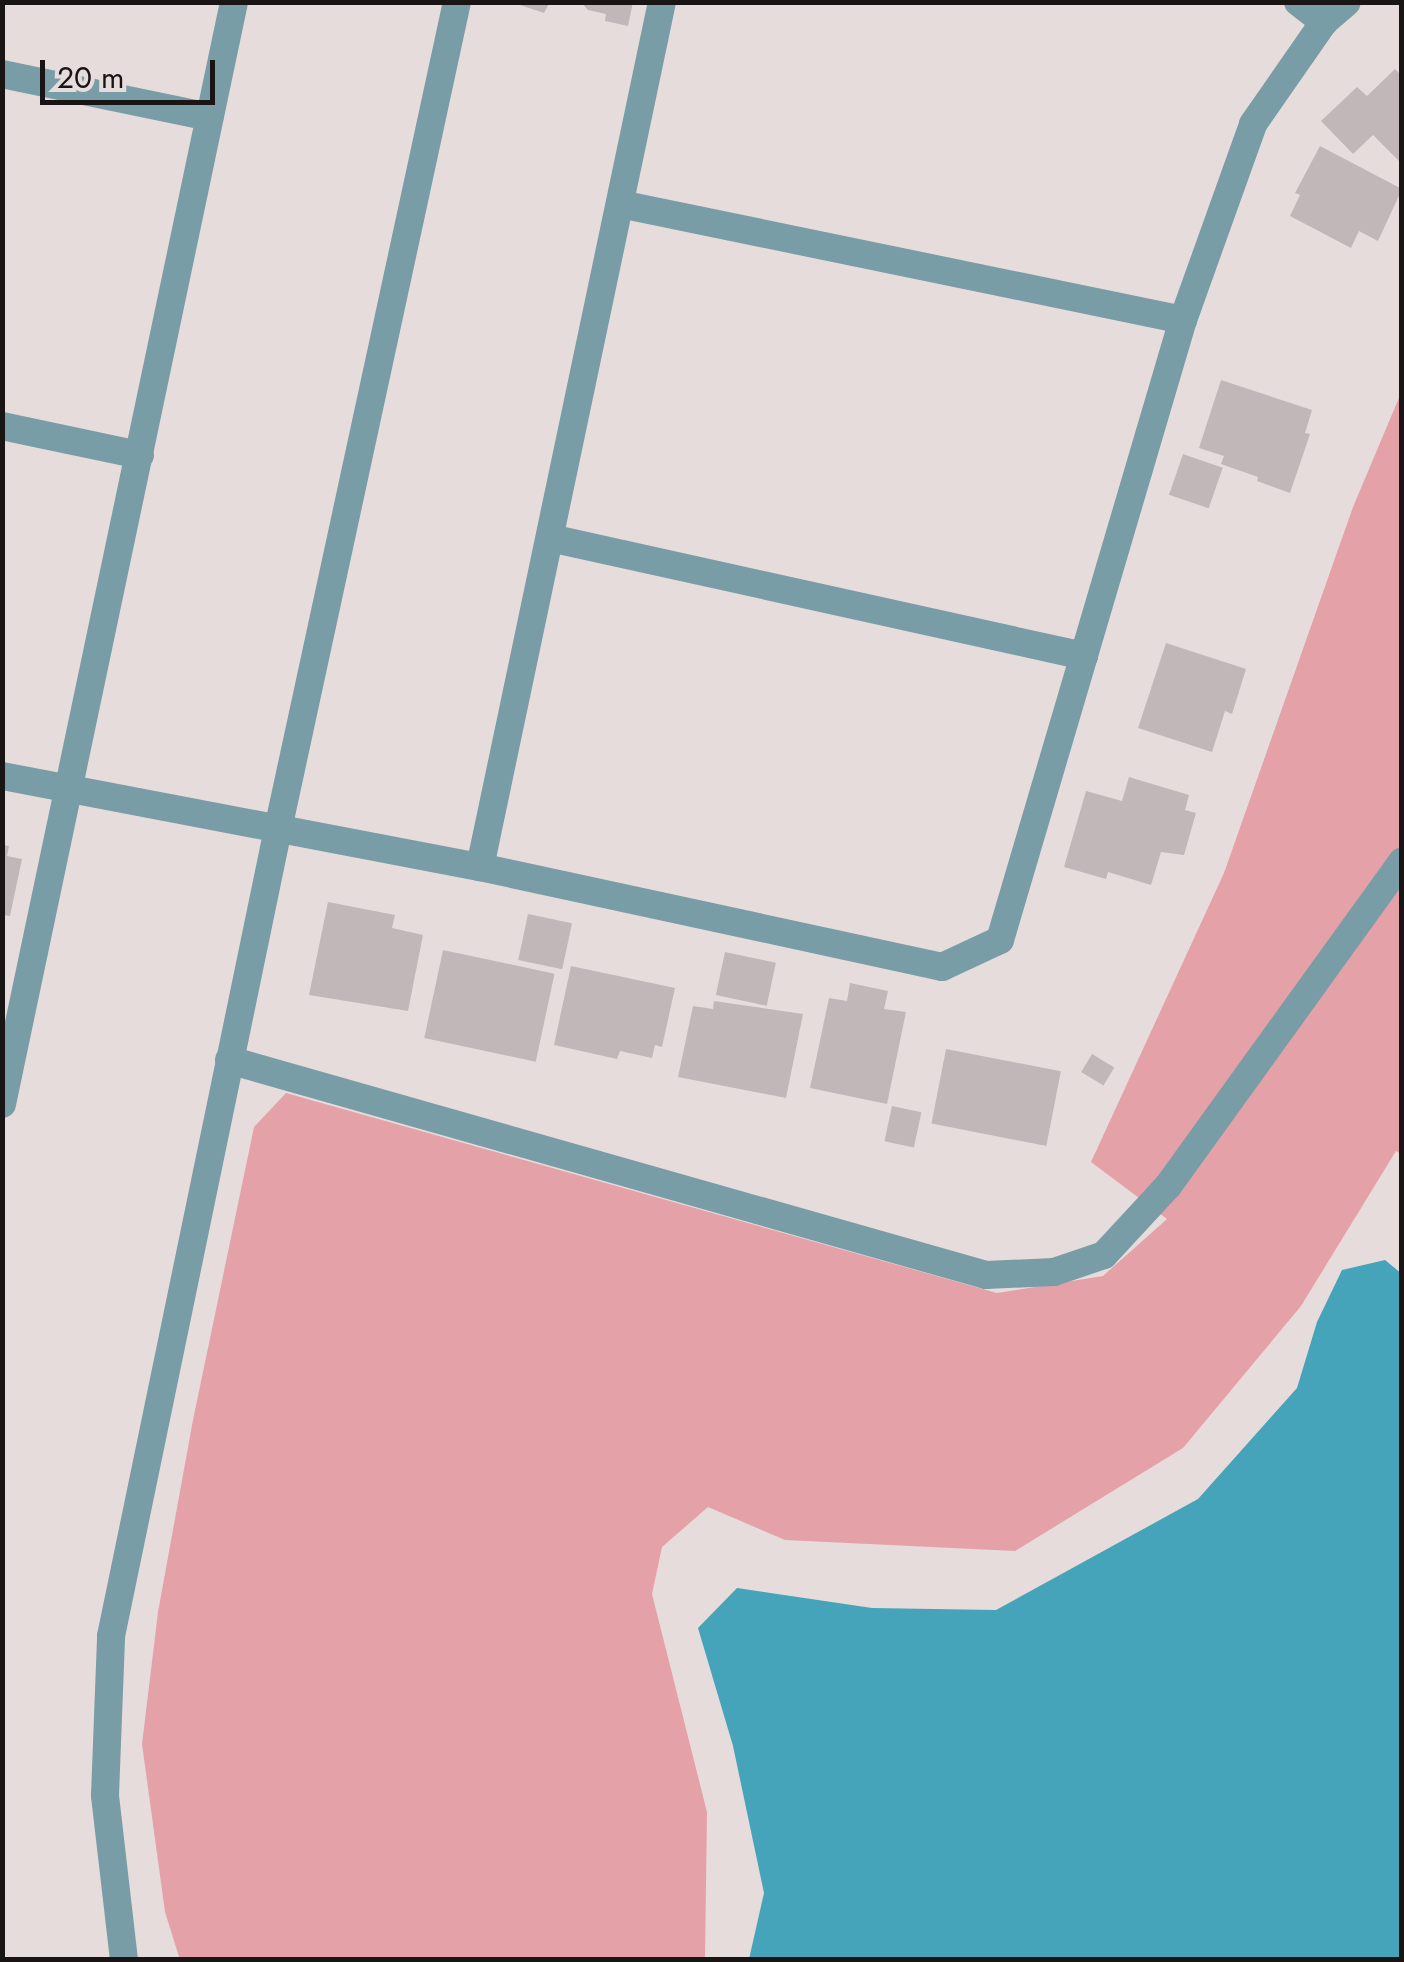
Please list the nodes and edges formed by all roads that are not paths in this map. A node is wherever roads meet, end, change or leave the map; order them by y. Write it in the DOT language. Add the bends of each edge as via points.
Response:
graph roads {
  1 [pos="234,2"];
  2 [pos="456,2"];
  3 [pos="662,2"];
  4 [pos="1298,2"];
  5 [pos="1347,2"];
  6 [pos="1324,22"];
  7 [pos="2,74"];
  8 [pos="210,117"];
  9 [pos="620,204"];
  10 [pos="1183,320"];
  11 [pos="2,426"];
  12 [pos="140,455"];
  13 [pos="550,538"];
  14 [pos="1084,656"];
  15 [pos="2,776"];
  16 [pos="72,791"];
  17 [pos="278,828"];
  18 [pos="1402,860"];
  19 [pos="480,866"];
  20 [pos="229,1060"];
  21 [pos="2,1104"];
  22 [pos="124,1960"];
  1 -- 8 [label="street"];
  2 -- 17 [label="street"];
  3 -- 9 [label="street"];
  4 -- 6 [label="street"];
  5 -- 6 [label="street"];
  6 -- 10 [label="street" via="1253,124"];
  7 -- 8 [label="street"];
  8 -- 12 [label="street"];
  9 -- 10 [label="street"];
  9 -- 13 [label="street"];
  10 -- 14 [label="street"];
  11 -- 12 [label="street"];
  12 -- 16 [label="street"];
  13 -- 14 [label="street"];
  13 -- 19 [label="street"];
  14 -- 19 [label="street" via="1000,940 942,967"];
  15 -- 16 [label="street"];
  16 -- 17 [label="street"];
  16 -- 21 [label="street"];
  17 -- 19 [label="street"];
  17 -- 20 [label="street"];
  18 -- 20 [label="street" via="1168,1186 1104,1254 1054,1272 986,1275"];
  20 -- 22 [label="street" via="110,1636 105,1795"];
}
